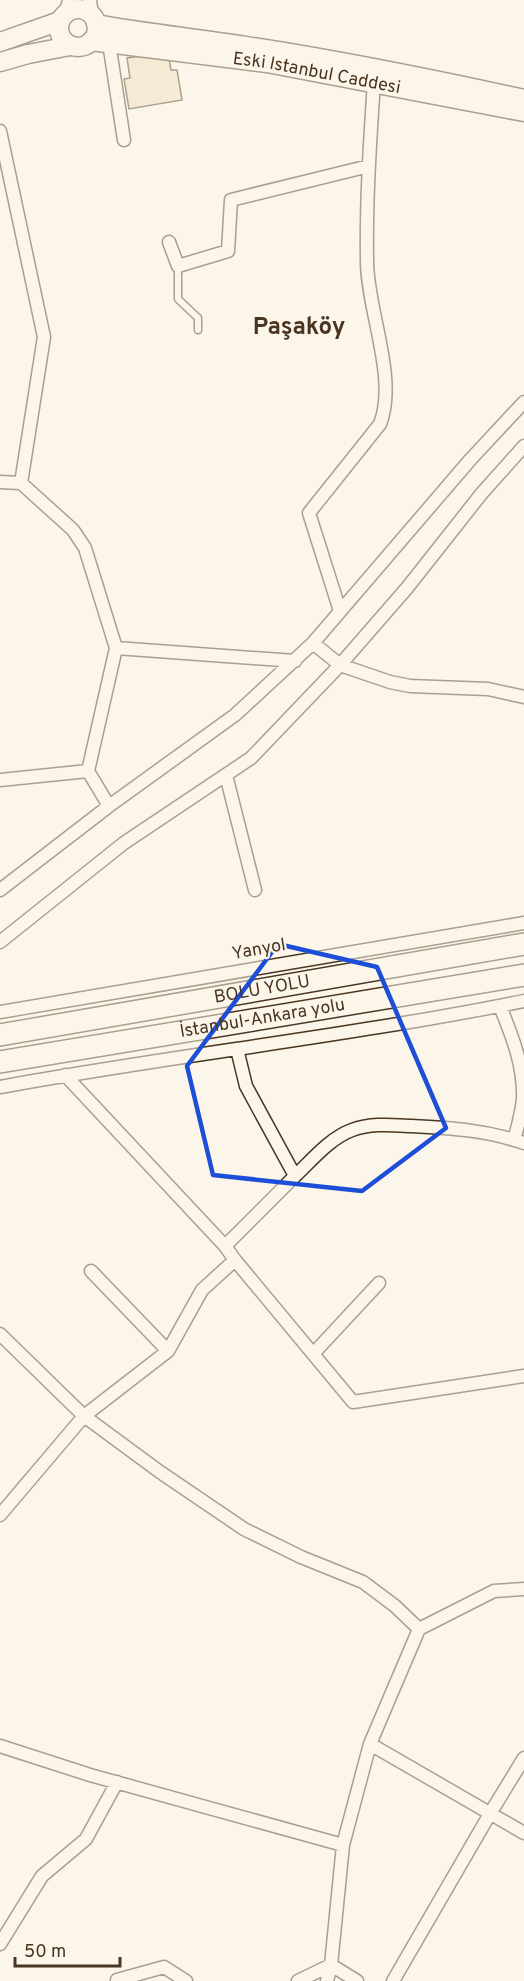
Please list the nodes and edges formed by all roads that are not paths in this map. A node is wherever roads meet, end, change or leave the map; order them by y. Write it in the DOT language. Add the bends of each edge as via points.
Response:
graph roads {
  1 [pos="65,11"];
  2 [pos="93,13"];
  3 [pos="0,42"];
  4 [pos="100,42"];
  5 [pos="70,46"];
  6 [pos="0,62"];
  7 [pos="374,82"];
  8 [pos="524,99"];
  9 [pos="524,112"];
  10 [pos="0,131"];
  11 [pos="124,140"];
  12 [pos="369,166"];
  13 [pos="6,185"];
  14 [pos="170,242"];
  15 [pos="178,266"];
  16 [pos="198,330"];
  17 [pos="524,402"];
  18 [pos="524,446"];
  19 [pos="0,482"];
  20 [pos="21,483"];
  21 [pos="340,611"];
  22 [pos="313,643"];
  23 [pos="116,648"];
  24 [pos="295,661"];
  25 [pos="340,665"];
  26 [pos="524,697"];
  27 [pos="88,771"];
  28 [pos="226,776"];
  29 [pos="0,780"];
  30 [pos="110,806"];
  31 [pos="0,890"];
  32 [pos="255,890"];
  33 [pos="524,923"];
  34 [pos="0,942"];
  35 [pos="524,944"];
  36 [pos="524,975"];
  37 [pos="524,984"];
  38 [pos="468,985"];
  39 [pos="524,1001"];
  40 [pos="501,1006"];
  41 [pos="0,1012"];
  42 [pos="0,1035"];
  43 [pos="237,1049"];
  44 [pos="0,1062"];
  45 [pos="65,1075"];
  46 [pos="0,1087"];
  47 [pos="519,1142"];
  48 [pos="295,1176"];
  49 [pos="225,1246"];
  50 [pos="235,1260"];
  51 [pos="91,1271"];
  52 [pos="379,1283"];
  53 [pos="0,1334"];
  54 [pos="168,1351"];
  55 [pos="313,1353"];
  56 [pos="524,1376"];
  57 [pos="84,1416"];
  58 [pos="0,1515"];
  59 [pos="524,1589"];
  60 [pos="419,1629"];
  61 [pos="370,1744"];
  62 [pos="0,1746"];
  63 [pos="524,1758"];
  64 [pos="117,1782"];
  65 [pos="490,1812"];
  66 [pos="524,1833"];
  67 [pos="343,1845"];
  68 [pos="0,1944"];
  69 [pos="331,1965"];
  70 [pos="117,1980"];
  71 [pos="186,1981"];
  72 [pos="298,1981"];
  73 [pos="327,1981"];
  74 [pos="357,1981"];
  75 [pos="393,1981"];
  1 -- 2 [label="main road"];
  1 -- 3 [label="main road"];
  1 -- 5 [label="main road" via="59,32"];
  2 -- 4 [label="main road" via="95,36"];
  2 -- 8 [label="main road" via="156,35 245,45 378,68"];
  4 -- 5 [label="main road"];
  4 -- 7 [label="main road, Eski Istanbul Caddesi" via="267,63"];
  4 -- 11 [label="street"];
  5 -- 6 [label="main road"];
  7 -- 9 [label="main road, Eski Istanbul Caddesi"];
  7 -- 12 [label="street"];
  10 -- 13 [label="street"];
  12 -- 15 [label="street" via="231,200 228,251"];
  12 -- 21 [label="street" via="366,264 386,389 385,411 380,424 309,513"];
  13 -- 20 [label="street" via="44,337"];
  14 -- 15 [label="street"];
  15 -- 16 [label="lane" via="178,299 198,318"];
  17 -- 21 [label="street"];
  18 -- 25 [label="street"];
  19 -- 20 [label="street"];
  20 -- 23 [label="street" via="73,530 85,548"];
  21 -- 22 [label="street"];
  22 -- 24 [label="street"];
  22 -- 25 [label="street"];
  23 -- 24 [label="street"];
  23 -- 27 [label="street"];
  24 -- 30 [label="street" via="235,715"];
  25 -- 26 [label="street" via="410,686 488,689"];
  25 -- 28 [label="street" via="251,758"];
  27 -- 29 [label="street"];
  27 -- 30 [label="street"];
  28 -- 32 [label="street"];
  28 -- 34 [label="street" via="124,843"];
  30 -- 31 [label="street"];
  33 -- 41 [label="street, Yanyol"];
  35 -- 42 [label="highway, BOLU YOLU"];
  36 -- 38 [label="highway, İstanbul-Ankara yolu"];
  37 -- 38 [label="street"];
  38 -- 44 [label="highway, İstanbul-Ankara yolu"];
  39 -- 40 [label="street"];
  40 -- 43 [label="street"];
  40 -- 47 [label="street" via="521,1064 524,1097"];
  43 -- 45 [label="street"];
  43 -- 48 [label="street" via="246,1086"];
  45 -- 46 [label="street"];
  45 -- 49 [label="street"];
  47 -- 48 [label="street" via="463,1129 365,1126 337,1137"];
  48 -- 49 [label="street"];
  49 -- 50 [label="street"];
  50 -- 54 [label="street" via="202,1290"];
  50 -- 55 [label="street"];
  51 -- 54 [label="street"];
  52 -- 55 [label="street"];
  53 -- 57 [label="street"];
  54 -- 57 [label="street"];
  55 -- 56 [label="street" via="353,1402"];
  57 -- 58 [label="street"];
  57 -- 60 [label="street" via="244,1529 363,1582"];
  59 -- 60 [label="street" via="494,1591"];
  60 -- 61 [label="street"];
  61 -- 65 [label="street"];
  61 -- 67 [label="street"];
  62 -- 64 [label="street"];
  63 -- 65 [label="street"];
  64 -- 67 [label="street"];
  64 -- 68 [label="street" via="86,1839 42,1876"];
  65 -- 66 [label="street"];
  65 -- 75 [label="street"];
  67 -- 69 [label="street"];
  69 -- 72 [label="street"];
  69 -- 73 [label="street"];
  69 -- 74 [label="street"];
  70 -- 71 [label="street" via="164,1967"];
}
